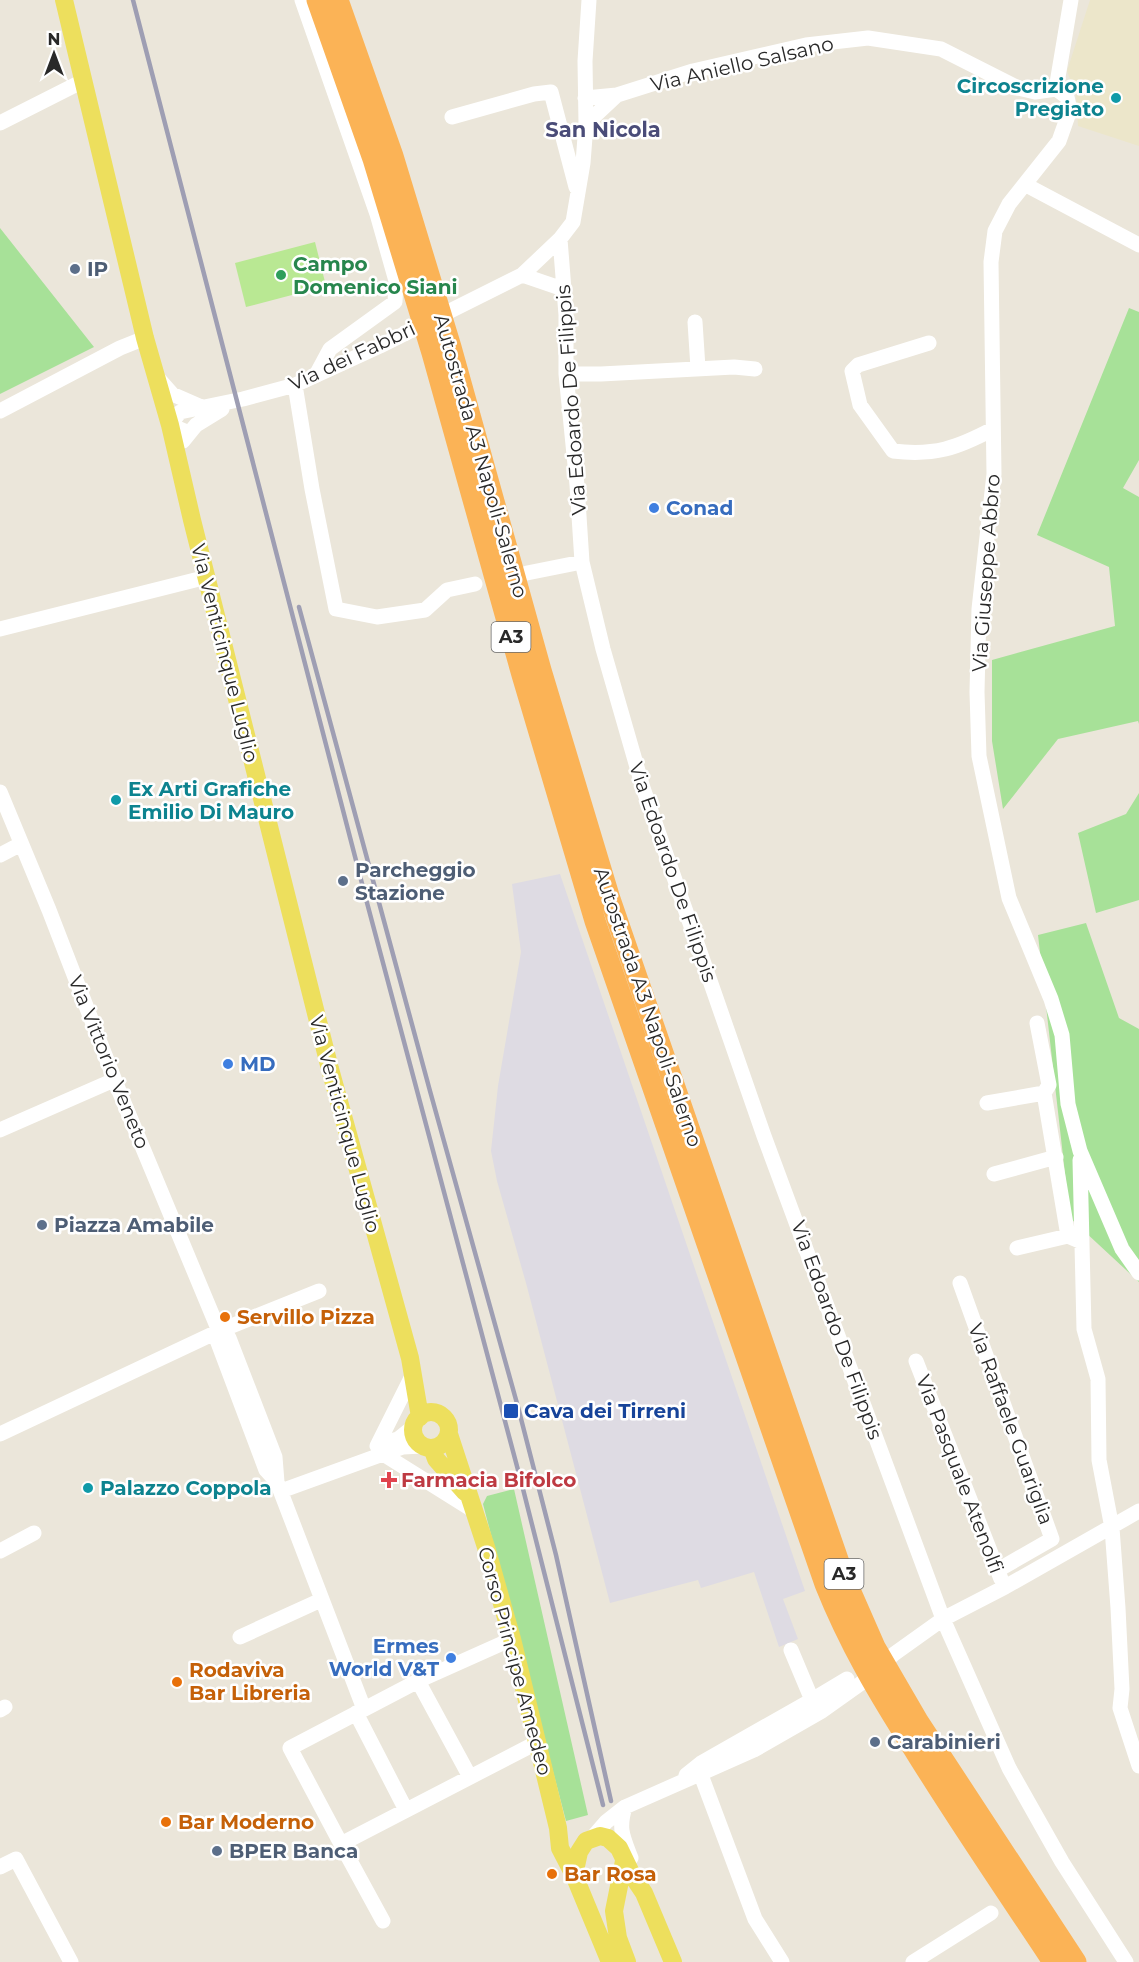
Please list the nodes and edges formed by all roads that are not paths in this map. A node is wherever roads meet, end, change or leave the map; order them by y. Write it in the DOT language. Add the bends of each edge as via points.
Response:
graph roads {
  1 [pos="64,0"];
  2 [pos="302,0"];
  3 [pos="317,0"];
  4 [pos="338,0"];
  5 [pos="589,0"];
  6 [pos="1071,0"];
  7 [pos="83,81"];
  8 [pos="1056,89"];
  9 [pos="617,95"];
  10 [pos="585,98"];
  11 [pos="452,117"];
  12 [pos="0,123"];
  13 [pos="586,124"];
  14 [pos="1026,185"];
  15 [pos="577,190"];
  16 [pos="560,239"];
  17 [pos="1139,245"];
  18 [pos="562,272"];
  19 [pos="522,275"];
  20 [pos="563,289"];
  21 [pos="695,322"];
  22 [pos="146,338"];
  23 [pos="929,343"];
  24 [pos="698,368"];
  25 [pos="755,369"];
  26 [pos="566,374"];
  27 [pos="155,375"];
  28 [pos="316,375"];
  29 [pos="295,385"];
  30 [pos="214,408"];
  31 [pos="0,411"];
  32 [pos="170,425"];
  33 [pos="993,429"];
  34 [pos="189,433"];
  35 [pos="177,452"];
  36 [pos="582,562"];
  37 [pos="527,573"];
  38 [pos="207,577"];
  39 [pos="475,584"];
  40 [pos="0,629"];
  41 [pos="0,792"];
  42 [pos="21,844"];
  43 [pos="0,855"];
  44 [pos="1037,1023"];
  45 [pos="114,1080"];
  46 [pos="1044,1093"];
  47 [pos="987,1104"];
  48 [pos="0,1130"];
  49 [pos="1080,1151"];
  50 [pos="1056,1157"];
  51 [pos="994,1174"];
  52 [pos="1075,1239"];
  53 [pos="1017,1248"];
  54 [pos="1139,1273"];
  55 [pos="960,1283"];
  56 [pos="318,1291"];
  57 [pos="219,1331"];
  58 [pos="916,1361"];
  59 [pos="413,1374"];
  60 [pos="441,1416"];
  61 [pos="417,1422"];
  62 [pos="0,1434"];
  63 [pos="449,1434"];
  64 [pos="427,1447"];
  65 [pos="380,1450"];
  66 [pos="279,1487"];
  67 [pos="471,1503"];
  68 [pos="1139,1512"];
  69 [pos="1112,1528"];
  70 [pos="34,1533"];
  71 [pos="0,1551"];
  72 [pos="998,1570"];
  73 [pos="1005,1587"];
  74 [pos="321,1599"];
  75 [pos="943,1619"];
  76 [pos="240,1637"];
  77 [pos="513,1638"];
  78 [pos="791,1650"];
  79 [pos="847,1679"];
  80 [pos="418,1681"];
  81 [pos="812,1700"];
  82 [pos="360,1711"];
  83 [pos="538,1742"];
  84 [pos="1139,1766"];
  85 [pos="701,1775"];
  86 [pos="471,1777"];
  87 [pos="672,1786"];
  88 [pos="626,1807"];
  89 [pos="405,1810"];
  90 [pos="558,1828"];
  91 [pos="590,1839"];
  92 [pos="341,1844"];
  93 [pos="625,1853"];
  94 [pos="0,1867"];
  95 [pos="574,1875"];
  96 [pos="991,1912"];
  97 [pos="383,1921"];
  98 [pos="71,1962"];
  99 [pos="610,1962"];
  100 [pos="627,1962"];
  101 [pos="673,1962"];
  102 [pos="782,1962"];
  103 [pos="913,1962"];
  104 [pos="1053,1962"];
  105 [pos="1076,1962"];
  106 [pos="1126,1962"];
  1 -- 7 [label="main road, Via Venticinque Luglio"];
  2 -- 28 [label="street" via="377,214 396,281 395,302 330,349"];
  3 -- 104 [label="highway, Autostrada A3 Napoli-Salerno / A3" via="391,216 595,921 825,1584 857,1657 933,1781"];
  4 -- 105 [label="highway, Autostrada A3 Napoli-Salerno / A3" via="393,156 452,347 541,670 607,890 843,1574 875,1647 912,1712"];
  5 -- 10 [label="street"];
  6 -- 8 [label="street"];
  7 -- 12 [label="street"];
  7 -- 22 [label="main road, Via Venticinque Luglio"];
  8 -- 9 [label="street, Via Aniello Salsano" via="1035,92 1018,88 941,49 868,38 795,48 693,71"];
  8 -- 14 [label="street, Via Giuseppe Abbro" via="1067,98 1071,110 1059,141"];
  9 -- 10 [label="street, Via Aniello Salsano"];
  9 -- 13 [label="street, Via Aniello Salsano"];
  10 -- 13 [label="street"];
  11 -- 15 [label="street" via="551,92"];
  13 -- 15 [label="street"];
  14 -- 17 [label="street"];
  14 -- 33 [label="street, Via Giuseppe Abbro" via="1009,204 995,231 991,262"];
  15 -- 16 [label="street" via="573,222"];
  16 -- 18 [label="street, Via Edoardo De Filippis"];
  16 -- 19 [label="street, Via dei Fabbri"];
  18 -- 19 [label="street, Via dei Fabbri"];
  18 -- 20 [label="street, Via Edoardo De Filippis"];
  19 -- 20 [label="street"];
  19 -- 28 [label="street, Via dei Fabbri"];
  20 -- 26 [label="street, Via Edoardo De Filippis"];
  21 -- 24 [label="street"];
  22 -- 27 [label="main road, Via Venticinque Luglio"];
  22 -- 31 [label="street"];
  23 -- 33 [label="street" via="858,365 852,371 860,405 893,451 918,454 962,446"];
  24 -- 25 [label="street"];
  24 -- 26 [label="street"];
  26 -- 36 [label="street, Via Edoardo De Filippis"];
  27 -- 30 [label="street" via="172,394"];
  27 -- 32 [label="main road, Via Venticinque Luglio"];
  28 -- 29 [label="street, Via dei Fabbri"];
  29 -- 30 [label="street, Via dei Fabbri"];
  29 -- 39 [label="street" via="336,609 377,617 425,610 447,590"];
  30 -- 32 [label="street, Via dei Fabbri" via="180,412"];
  30 -- 34 [label="street, Via dei Fabbri"];
  32 -- 34 [label="street"];
  32 -- 35 [label="main road, Via Venticinque Luglio"];
  33 -- 49 [label="street, Via Giuseppe Abbro" via="994,474 979,609 979,756 1010,898 1062,1035 1068,1104"];
  34 -- 35 [label="street, Via dei Fabbri"];
  35 -- 38 [label="main road, Via Venticinque Luglio"];
  36 -- 37 [label="street"];
  36 -- 75 [label="street, Via Edoardo De Filippis" via="643,788 688,920"];
  38 -- 40 [label="street"];
  38 -- 59 [label="main road, Via Venticinque Luglio" via="330,1069"];
  41 -- 42 [label="street, Via Vittorio Veneto"];
  42 -- 43 [label="street"];
  42 -- 45 [label="street, Via Vittorio Veneto"];
  44 -- 46 [label="street" via="1049,1085"];
  45 -- 48 [label="street"];
  45 -- 57 [label="street, Via Vittorio Veneto"];
  46 -- 47 [label="street"];
  46 -- 50 [label="street"];
  49 -- 52 [label="street"];
  49 -- 54 [label="street, Via Giuseppe Abbro" via="1122,1249"];
  50 -- 51 [label="street"];
  50 -- 52 [label="street"];
  52 -- 53 [label="street"];
  52 -- 69 [label="street" via="1084,1329 1098,1379 1099,1460"];
  55 -- 72 [label="street, Via Raffaele Guariglia" via="1052,1539"];
  56 -- 57 [label="street"];
  57 -- 62 [label="street"];
  57 -- 66 [label="street, Via Vittorio Veneto" via="229,1338 267,1435"];
  58 -- 72 [label="street, Via Pasquale Atenolfi"];
  59 -- 60 [label="main road"];
  59 -- 61 [label="main road"];
  59 -- 65 [label="street"];
  60 -- 61 [label="main road" via="430,1413"];
  60 -- 63 [label="main road" via="448,1423"];
  61 -- 64 [label="main road" via="414,1438"];
  61 -- 65 [label="street"];
  63 -- 64 [label="main road" via="445,1442"];
  63 -- 67 [label="main road, Corso Principe Amedeo"];
  64 -- 65 [label="street"];
  64 -- 67 [label="main road"];
  65 -- 66 [label="street"];
  65 -- 67 [label="street"];
  66 -- 74 [label="street, Via Vittorio Veneto"];
  67 -- 77 [label="main road, Corso Principe Amedeo"];
  68 -- 69 [label="street, Via Pasquale Atenolfi"];
  69 -- 73 [label="street, Via Pasquale Atenolfi"];
  69 -- 84 [label="street" via="1120,1708"];
  70 -- 71 [label="street"];
  72 -- 73 [label="street, Via Pasquale Atenolfi"];
  73 -- 75 [label="street, Via Pasquale Atenolfi"];
  74 -- 76 [label="street"];
  74 -- 82 [label="street, Via Vittorio Veneto"];
  75 -- 85 [label="street, Via Pasquale Atenolfi" via="822,1711"];
  75 -- 106 [label="street, Via Edoardo De Filippis" via="1009,1768 1062,1862"];
  77 -- 80 [label="street"];
  77 -- 83 [label="main road, Corso Principe Amedeo"];
  78 -- 81 [label="street"];
  79 -- 81 [label="street"];
  80 -- 82 [label="street"];
  80 -- 86 [label="street"];
  81 -- 87 [label="street" via="701,1763"];
  82 -- 89 [label="street, Via Vittorio Veneto"];
  82 -- 92 [label="street" via="290,1748"];
  83 -- 86 [label="street"];
  83 -- 90 [label="main road, Corso Principe Amedeo"];
  85 -- 87 [label="street, Via Pasquale Atenolfi"];
  85 -- 102 [label="street" via="755,1919"];
  86 -- 89 [label="street"];
  87 -- 88 [label="street, Via Pasquale Atenolfi"];
  88 -- 91 [label="street, Via Pasquale Atenolfi"];
  88 -- 93 [label="street" via="620,1831"];
  89 -- 92 [label="street"];
  90 -- 91 [label="main road" via="571,1837"];
  90 -- 95 [label="main road, Corso Principe Amedeo" via="560,1848"];
  91 -- 93 [label="main road" via="608,1838"];
  91 -- 95 [label="main road" via="579,1852"];
  92 -- 97 [label="street"];
  93 -- 100 [label="main road" via="614,1911"];
  93 -- 101 [label="main road"];
  94 -- 98 [label="street" via="16,1859"];
  95 -- 99 [label="main road, Corso Principe Amedeo"];
  96 -- 103 [label="street"];
}
